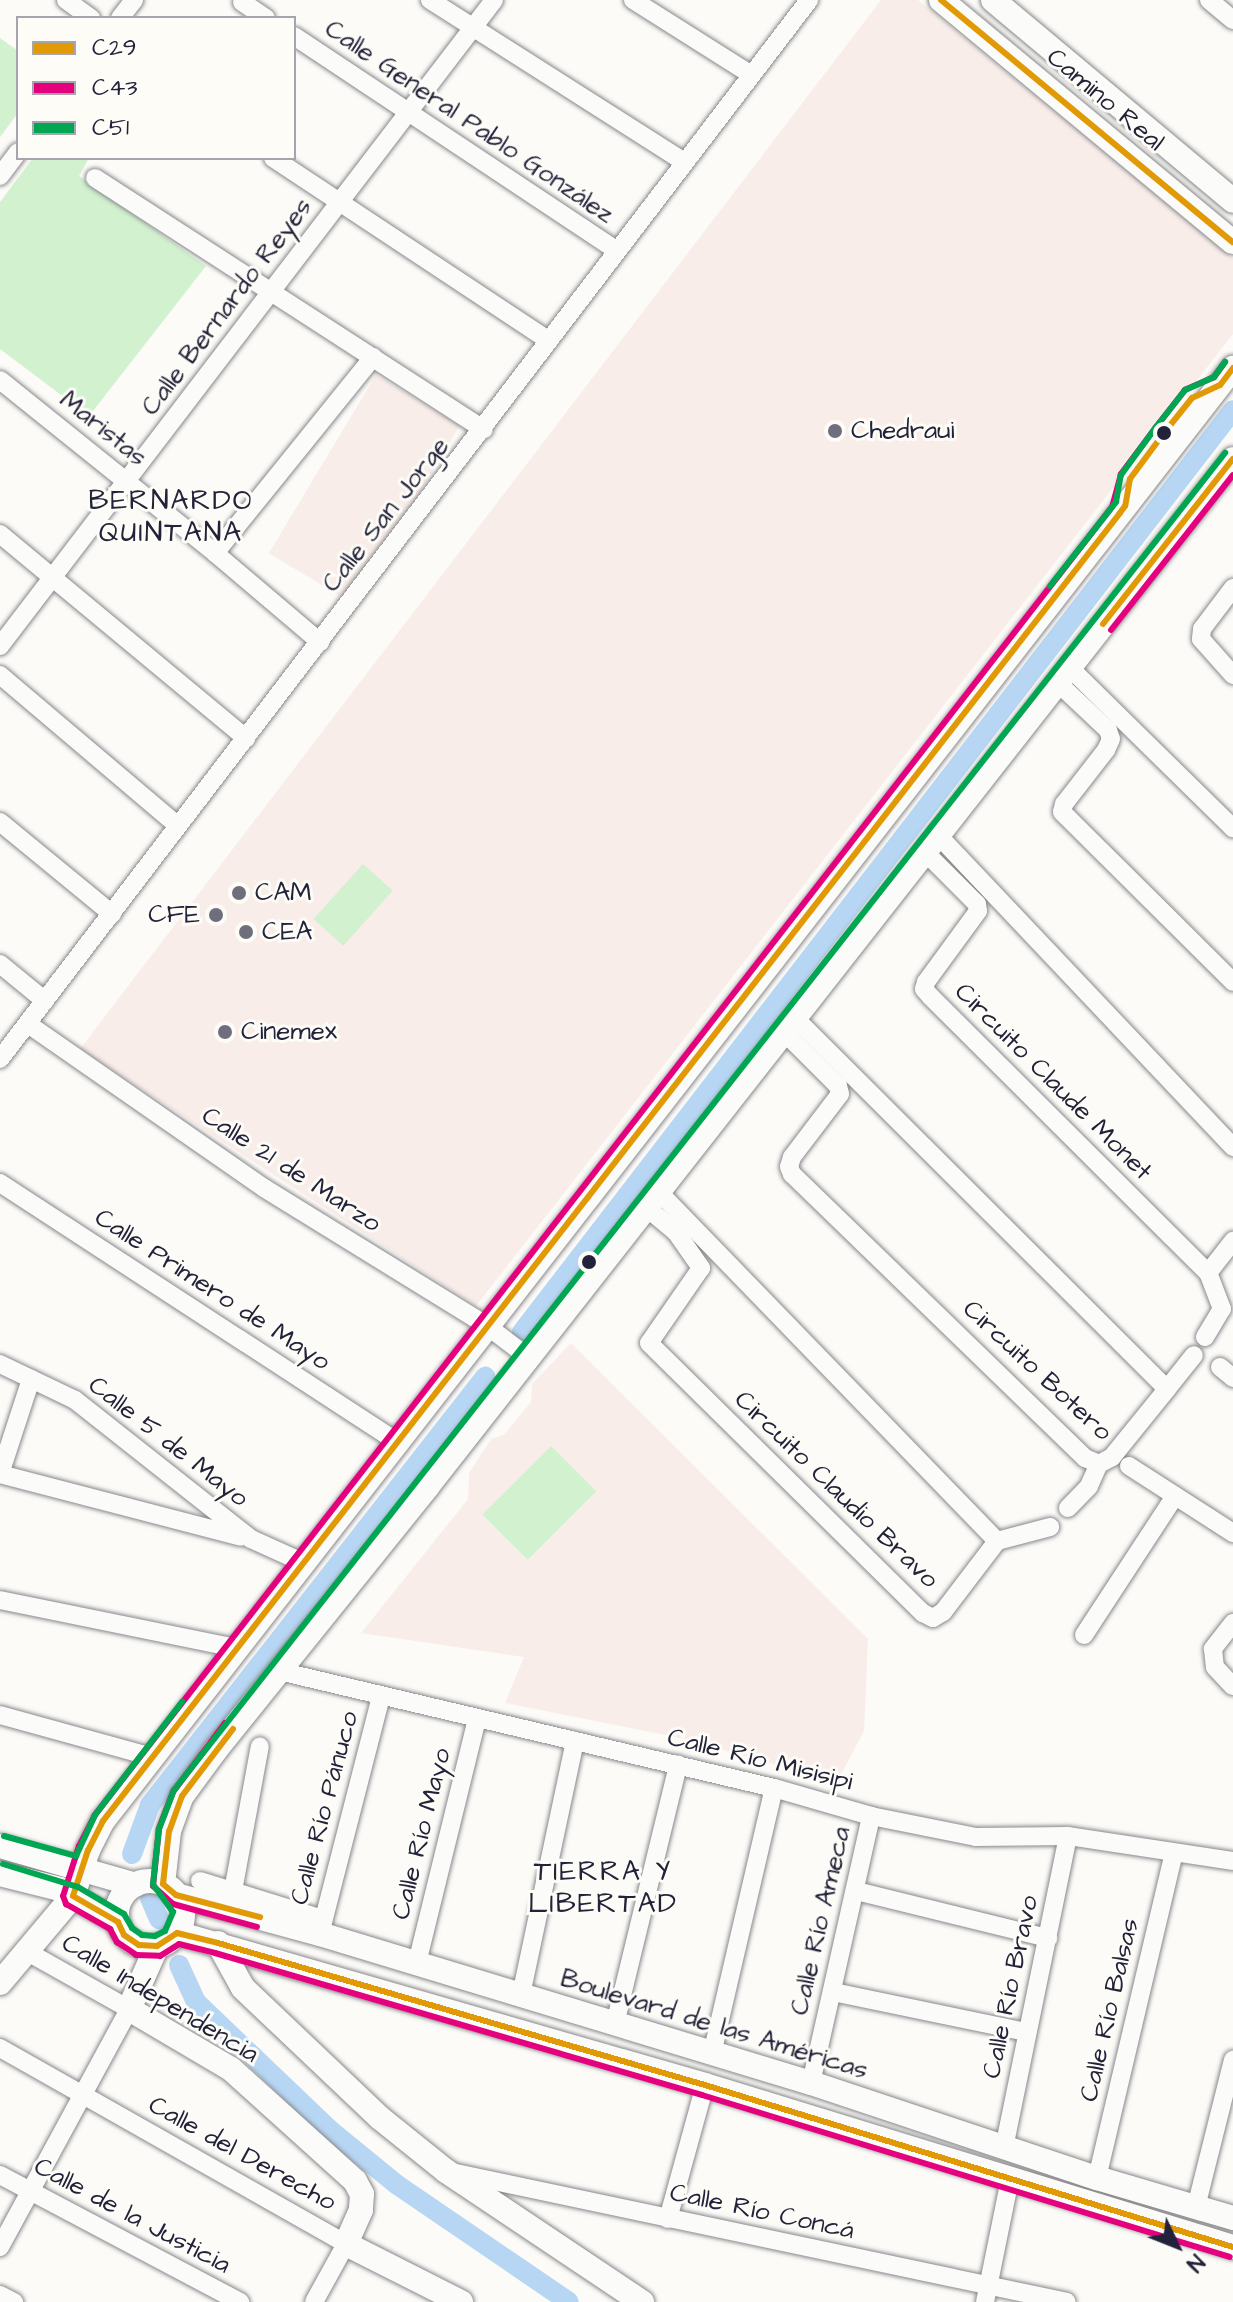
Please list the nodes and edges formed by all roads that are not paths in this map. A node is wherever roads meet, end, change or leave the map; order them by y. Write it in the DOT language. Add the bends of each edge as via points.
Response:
graph roads {
  1 [pos="66,0"];
  2 [pos="134,0"];
  3 [pos="430,0"];
  4 [pos="494,0"];
  5 [pos="633,0"];
  6 [pos="809,0"];
  7 [pos="941,0"];
  8 [pos="993,0"];
  9 [pos="1209,0"];
  10 [pos="242,2"];
  11 [pos="88,16"];
  12 [pos="122,16"];
  13 [pos="263,16"];
  14 [pos="1233,20"];
  15 [pos="473,29"];
  16 [pos="296,37"];
  17 [pos="750,74"];
  18 [pos="409,112"];
  19 [pos="16,155"];
  20 [pos="276,160"];
  21 [pos="683,161"];
  22 [pos="0,176"];
  23 [pos="95,178"];
  24 [pos="339,201"];
  25 [pos="1233,201"];
  26 [pos="1233,242"];
  27 [pos="616,250"];
  28 [pos="272,290"];
  29 [pos="549,341"];
  30 [pos="373,357"];
  31 [pos="1233,368"];
  32 [pos="0,380"];
  33 [pos="484,430"];
  34 [pos="1233,459"];
  35 [pos="128,482"];
  36 [pos="0,534"];
  37 [pos="215,553"];
  38 [pos="53,579"];
  39 [pos="1233,588"];
  40 [pos="320,642"];
  41 [pos="0,646"];
  42 [pos="1063,674"];
  43 [pos="0,675"];
  44 [pos="1233,675"];
  45 [pos="246,738"];
  46 [pos="0,822"];
  47 [pos="178,826"];
  48 [pos="1233,828"];
  49 [pos="930,843"];
  50 [pos="112,914"];
  51 [pos="0,964"];
  52 [pos="1233,982"];
  53 [pos="45,1001"];
  54 [pos="28,1024"];
  55 [pos="788,1024"];
  56 [pos="0,1059"];
  57 [pos="1233,1147"];
  58 [pos="0,1183"];
  59 [pos="652,1199"];
  60 [pos="1233,1241"];
  61 [pos="1208,1273"];
  62 [pos="492,1330"];
  63 [pos="1205,1337"];
  64 [pos="523,1354"];
  65 [pos="1194,1355"];
  66 [pos="0,1364"];
  67 [pos="31,1379"];
  68 [pos="1167,1389"];
  69 [pos="396,1441"];
  70 [pos="1099,1464"];
  71 [pos="1129,1466"];
  72 [pos="0,1474"];
  73 [pos="1175,1496"];
  74 [pos="1068,1508"];
  75 [pos="1050,1527"];
  76 [pos="1233,1533"];
  77 [pos="251,1539"];
  78 [pos="997,1541"];
  79 [pos="302,1562"];
  80 [pos="0,1600"];
  81 [pos="1233,1623"];
  82 [pos="1084,1635"];
  83 [pos="236,1648"];
  84 [pos="279,1671"];
  85 [pos="1233,1686"];
  86 [pos="381,1696"];
  87 [pos="0,1715"];
  88 [pos="477,1718"];
  89 [pos="575,1741"];
  90 [pos="260,1746"];
  91 [pos="152,1757"];
  92 [pos="678,1765"];
  93 [pos="774,1788"];
  94 [pos="871,1816"];
  95 [pos="1068,1836"];
  96 [pos="0,1846"];
  97 [pos="1174,1853"];
  98 [pos="1233,1861"];
  99 [pos="81,1868"];
  100 [pos="0,1874"];
  101 [pos="200,1881"];
  102 [pos="136,1885"];
  103 [pos="170,1890"];
  104 [pos="233,1891"];
  105 [pos="856,1891"];
  106 [pos="73,1896"];
  107 [pos="118,1922"];
  108 [pos="321,1926"];
  109 [pos="1048,1938"];
  110 [pos="167,1940"];
  111 [pos="218,1943"];
  112 [pos="28,1952"];
  113 [pos="417,1963"];
  114 [pos="0,1983"];
  115 [pos="833,1992"];
  116 [pos="521,1995"];
  117 [pos="129,2009"];
  118 [pos="615,2024"];
  119 [pos="1027,2032"];
  120 [pos="0,2048"];
  121 [pos="712,2054"];
  122 [pos="1233,2060"];
  123 [pos="811,2083"];
  124 [pos="705,2085"];
  125 [pos="83,2097"];
  126 [pos="1004,2148"];
  127 [pos="446,2171"];
  128 [pos="0,2175"];
  129 [pos="1097,2178"];
  130 [pos="1010,2179"];
  131 [pos="31,2192"];
  132 [pos="1196,2207"];
  133 [pos="1233,2218"];
  134 [pos="668,2219"];
  135 [pos="346,2244"];
  136 [pos="0,2247"];
  137 [pos="1233,2247"];
  138 [pos="987,2294"];
  139 [pos="0,2295"];
  140 [pos="14,2302"];
  141 [pos="240,2302"];
  142 [pos="314,2302"];
  143 [pos="461,2302"];
  144 [pos="642,2302"];
  145 [pos="1067,2302"];
  1 -- 11 [label="street"];
  2 -- 12 [label="street"];
  3 -- 15 [label="street"];
  4 -- 15 [label="street, Calle Bernardo Reyes"];
  5 -- 17 [label="street"];
  6 -- 17 [label="street, Calle San Jorge"];
  7 -- 26 [label="main road, Camino Real"];
  8 -- 25 [label="main road, Camino Real"];
  9 -- 14 [label="street"];
  10 -- 13 [label="street"];
  15 -- 18 [label="street, Calle Bernardo Reyes"];
  15 -- 21 [label="street"];
  16 -- 18 [label="street, Calle General Pablo González"];
  17 -- 21 [label="street, Calle San Jorge"];
  18 -- 24 [label="street, Calle Bernardo Reyes"];
  18 -- 27 [label="street, Calle General Pablo González"];
  19 -- 22 [label="street"];
  20 -- 24 [label="street"];
  21 -- 27 [label="street, Calle San Jorge"];
  23 -- 28 [label="street"];
  24 -- 28 [label="street, Calle Bernardo Reyes"];
  24 -- 29 [label="street"];
  27 -- 29 [label="street, Calle San Jorge"];
  28 -- 30 [label="street"];
  28 -- 35 [label="street, Calle Bernardo Reyes"];
  29 -- 33 [label="street, Calle San Jorge"];
  30 -- 33 [label="street"];
  30 -- 37 [label="street"];
  31 -- 62 [label="main road"];
  32 -- 35 [label="street, Maristas"];
  33 -- 40 [label="street, Calle San Jorge"];
  34 -- 42 [label="main road"];
  35 -- 37 [label="street, Maristas"];
  35 -- 38 [label="street, Calle Bernardo Reyes"];
  36 -- 38 [label="street"];
  37 -- 40 [label="street, Maristas"];
  38 -- 41 [label="street, Calle Bernardo Reyes"];
  38 -- 45 [label="street"];
  39 -- 44 [label="street" via="1202,629 1201,639"];
  40 -- 45 [label="street, Calle San Jorge"];
  42 -- 48 [label="street"];
  42 -- 49 [label="main road"];
  42 -- 52 [label="street" via="1111,739 1062,812"];
  43 -- 47 [label="street"];
  45 -- 47 [label="street, Calle San Jorge"];
  46 -- 50 [label="street"];
  47 -- 50 [label="street, Calle San Jorge"];
  49 -- 55 [label="main road"];
  49 -- 57 [label="street"];
  49 -- 61 [label="street, Circuito Claude Monet" via="978,911 924,989"];
  50 -- 53 [label="street, Calle San Jorge"];
  51 -- 53 [label="street"];
  53 -- 54 [label="street, Calle San Jorge"];
  54 -- 56 [label="street, Calle San Jorge"];
  54 -- 62 [label="street, Calle 21 de Marzo" via="264,1188"];
  55 -- 59 [label="main road"];
  55 -- 68 [label="street"];
  55 -- 70 [label="street, Circuito Botero" via="840,1094 792,1157 792,1174 1085,1458"];
  58 -- 69 [label="street, Calle Primero de Mayo"];
  59 -- 64 [label="main road"];
  59 -- 78 [label="street"];
  59 -- 78 [label="street, Circuito Claudio Bravo" via="701,1268 649,1343 923,1613 933,1618 943,1612"];
  60 -- 61 [label="street"];
  61 -- 63 [label="street" via="1222,1309"];
  62 -- 64 [label="street, Calle 21 de Marzo"];
  62 -- 69 [label="main road"];
  64 -- 84 [label="main road"];
  65 -- 68 [label="street, Circuito Botero"];
  66 -- 67 [label="street, Calle 5 de Mayo"];
  67 -- 72 [label="street"];
  67 -- 77 [label="street, Calle 5 de Mayo" via="75,1400"];
  68 -- 70 [label="street, Circuito Botero" via="1112,1457"];
  69 -- 79 [label="main road"];
  70 -- 74 [label="street" via="1089,1486"];
  71 -- 73 [label="street"];
  72 -- 77 [label="street"];
  73 -- 76 [label="street"];
  73 -- 82 [label="street"];
  75 -- 78 [label="street"];
  77 -- 79 [label="street, Calle 5 de Mayo"];
  79 -- 83 [label="main road"];
  80 -- 83 [label="street"];
  81 -- 85 [label="street" via="1213,1649 1215,1667"];
  83 -- 91 [label="main road"];
  84 -- 86 [label="street, Calle Río Misisipi"];
  84 -- 103 [label="main road" via="182,1796 169,1831"];
  86 -- 88 [label="street, Calle Río Misisipi"];
  86 -- 108 [label="street, Calle Río Pánuco"];
  87 -- 91 [label="street"];
  88 -- 89 [label="street, Calle Río Misisipi"];
  88 -- 113 [label="street, Calle Río Mayo"];
  89 -- 92 [label="street, Calle Río Misisipi"];
  89 -- 116 [label="street"];
  90 -- 104 [label="street"];
  91 -- 99 [label="main road" via="103,1821"];
  92 -- 93 [label="street, Calle Río Misisipi"];
  92 -- 118 [label="street"];
  93 -- 94 [label="street, Calle Río Misisipi"];
  93 -- 121 [label="street"];
  94 -- 95 [label="street, Calle Río Misisipi" via="976,1837"];
  94 -- 105 [label="street, Calle Río Ameca"];
  95 -- 97 [label="street, Calle Río Misisipi"];
  95 -- 109 [label="street, Calle Río Bravo"];
  96 -- 99 [label="main road"];
  97 -- 98 [label="street, Calle Río Misisipi"];
  97 -- 129 [label="street, Calle Río Balsas"];
  99 -- 102 [label="main road"];
  99 -- 106 [label="main road"];
  100 -- 106 [label="main road"];
  101 -- 104 [label="street, Boulevard de las Américas"];
  102 -- 103 [label="main road" via="149,1881"];
  102 -- 107 [label="main road" via="120,1900"];
  103 -- 108 [label="main road, Boulevard de las Américas"];
  103 -- 110 [label="main road" via="184,1912"];
  104 -- 108 [label="street, Boulevard de las Américas"];
  105 -- 109 [label="street"];
  105 -- 115 [label="street, Calle Río Ameca"];
  106 -- 107 [label="main road"];
  106 -- 112 [label="main road"];
  107 -- 110 [label="main road" via="131,1941"];
  108 -- 113 [label="main road, Boulevard de las Américas"];
  109 -- 119 [label="street, Calle Río Bravo"];
  110 -- 111 [label="main road"];
  110 -- 117 [label="main road"];
  111 -- 124 [label="main road"];
  111 -- 127 [label="main road" via="243,1988 287,2033"];
  112 -- 114 [label="main road"];
  112 -- 117 [label="street, Calle Independencia"];
  113 -- 116 [label="main road, Boulevard de las Américas"];
  115 -- 119 [label="street"];
  115 -- 123 [label="street, Calle Río Ameca"];
  116 -- 118 [label="main road, Boulevard de las Américas"];
  117 -- 125 [label="street"];
  117 -- 135 [label="main road, Calle Independencia" via="231,2069 355,2181 362,2194 361,2210"];
  118 -- 121 [label="main road, Boulevard de las Américas"];
  119 -- 126 [label="street, Calle Río Bravo"];
  120 -- 125 [label="street, Calle del Derecho"];
  121 -- 123 [label="main road, Boulevard de las Américas"];
  122 -- 132 [label="street"];
  123 -- 126 [label="main road, Boulevard de las Américas"];
  124 -- 130 [label="main road"];
  124 -- 134 [label="street"];
  125 -- 131 [label="street"];
  125 -- 135 [label="street, Calle del Derecho"];
  126 -- 129 [label="main road, Boulevard de las Américas"];
  127 -- 134 [label="street, Calle Río Concá"];
  127 -- 144 [label="main road"];
  128 -- 131 [label="street, Calle de la Justicia"];
  129 -- 132 [label="main road, Boulevard de las Américas"];
  130 -- 137 [label="main road"];
  130 -- 138 [label="street"];
  131 -- 136 [label="street"];
  131 -- 141 [label="street, Calle de la Justicia"];
  132 -- 133 [label="main road, Boulevard de las Américas"];
  134 -- 138 [label="street, Calle Río Concá"];
  135 -- 142 [label="street"];
  135 -- 143 [label="main road, Calle del Derecho"];
  138 -- 145 [label="street, Calle Río Concá"];
  139 -- 140 [label="street"];
}
